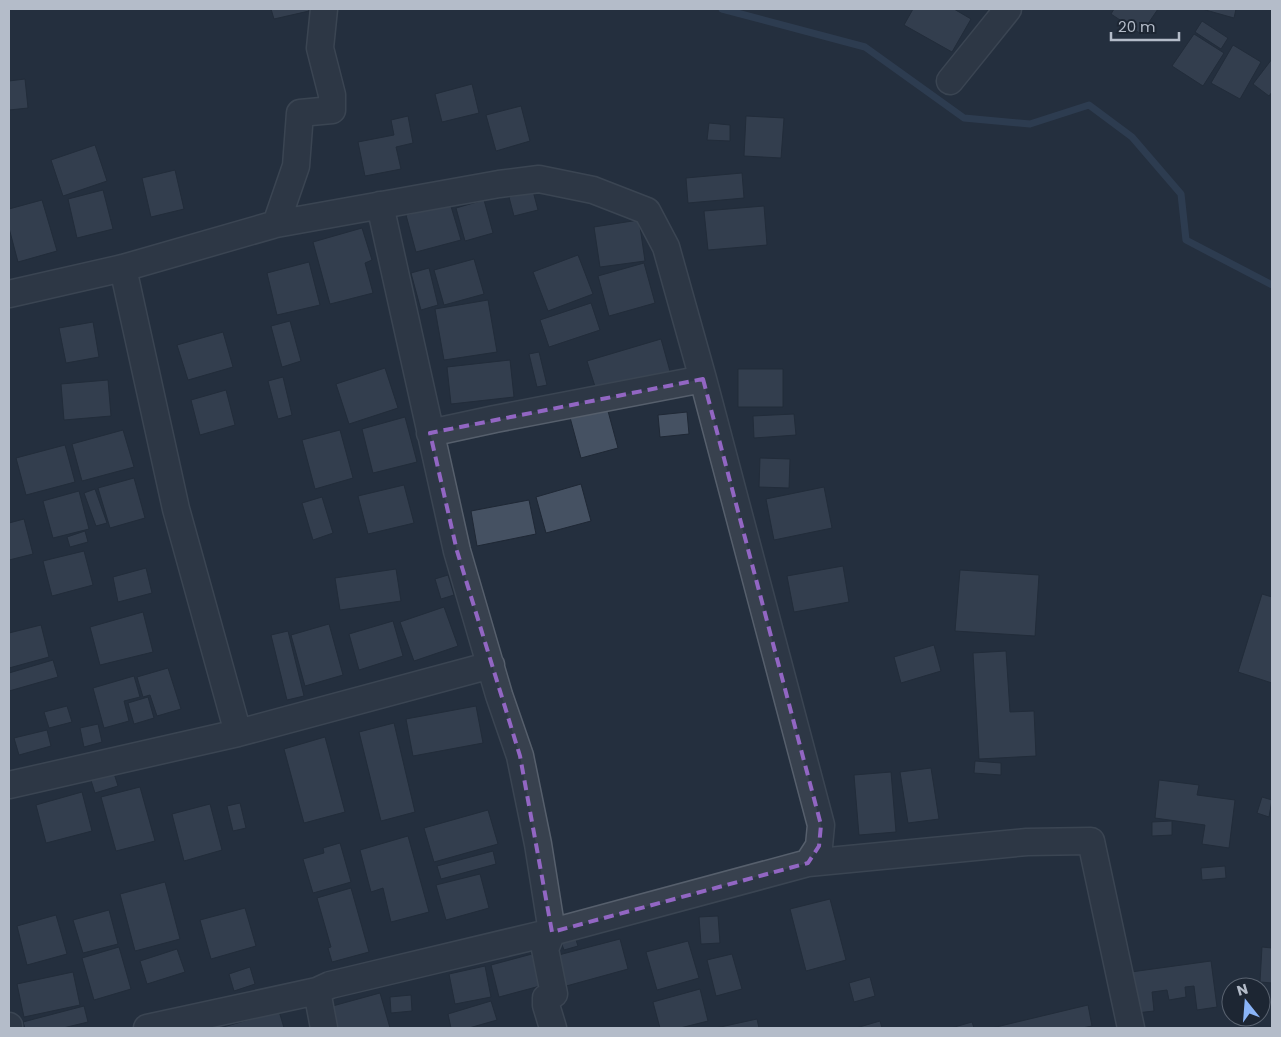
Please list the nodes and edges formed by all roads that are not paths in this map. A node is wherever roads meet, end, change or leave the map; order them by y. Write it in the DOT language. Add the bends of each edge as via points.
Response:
graph roads {
  1 [pos="324,9"];
  2 [pos="1008,9"];
  3 [pos="950,81"];
  4 [pos="380,205"];
  5 [pos="276,224"];
  6 [pos="123,268"];
  7 [pos="9,294"];
  8 [pos="703,379"];
  9 [pos="430,433"];
  10 [pos="491,665"];
  11 [pos="238,733"];
  12 [pos="9,785"];
  13 [pos="808,864"];
  14 [pos="552,932"];
  15 [pos="317,991"];
  16 [pos="147,1028"];
  17 [pos="324,1028"];
  18 [pos="553,1028"];
  19 [pos="1130,1028"];
  1 -- 5 [label="street" via="320,48 332,95 332,110 300,113 296,166"];
  2 -- 3 [label="street"];
  4 -- 5 [label="street"];
  4 -- 8 [label="street" via="539,180 593,190 647,211 666,247"];
  4 -- 9 [label="street"];
  5 -- 6 [label="street"];
  6 -- 7 [label="street"];
  6 -- 11 [label="street" via="176,509"];
  8 -- 9 [label="street"];
  8 -- 13 [label="street" via="821,825 819,846"];
  9 -- 10 [label="street" via="457,551"];
  10 -- 11 [label="street"];
  10 -- 14 [label="street" via="520,756"];
  11 -- 12 [label="street"];
  13 -- 14 [label="street"];
  13 -- 19 [label="street" via="1027,842 1091,841"];
  14 -- 15 [label="street" via="330,984"];
  14 -- 18 [label="street" via="545,949 554,994 546,998 546,1005"];
  15 -- 16 [label="street"];
  15 -- 17 [label="street"];
}
